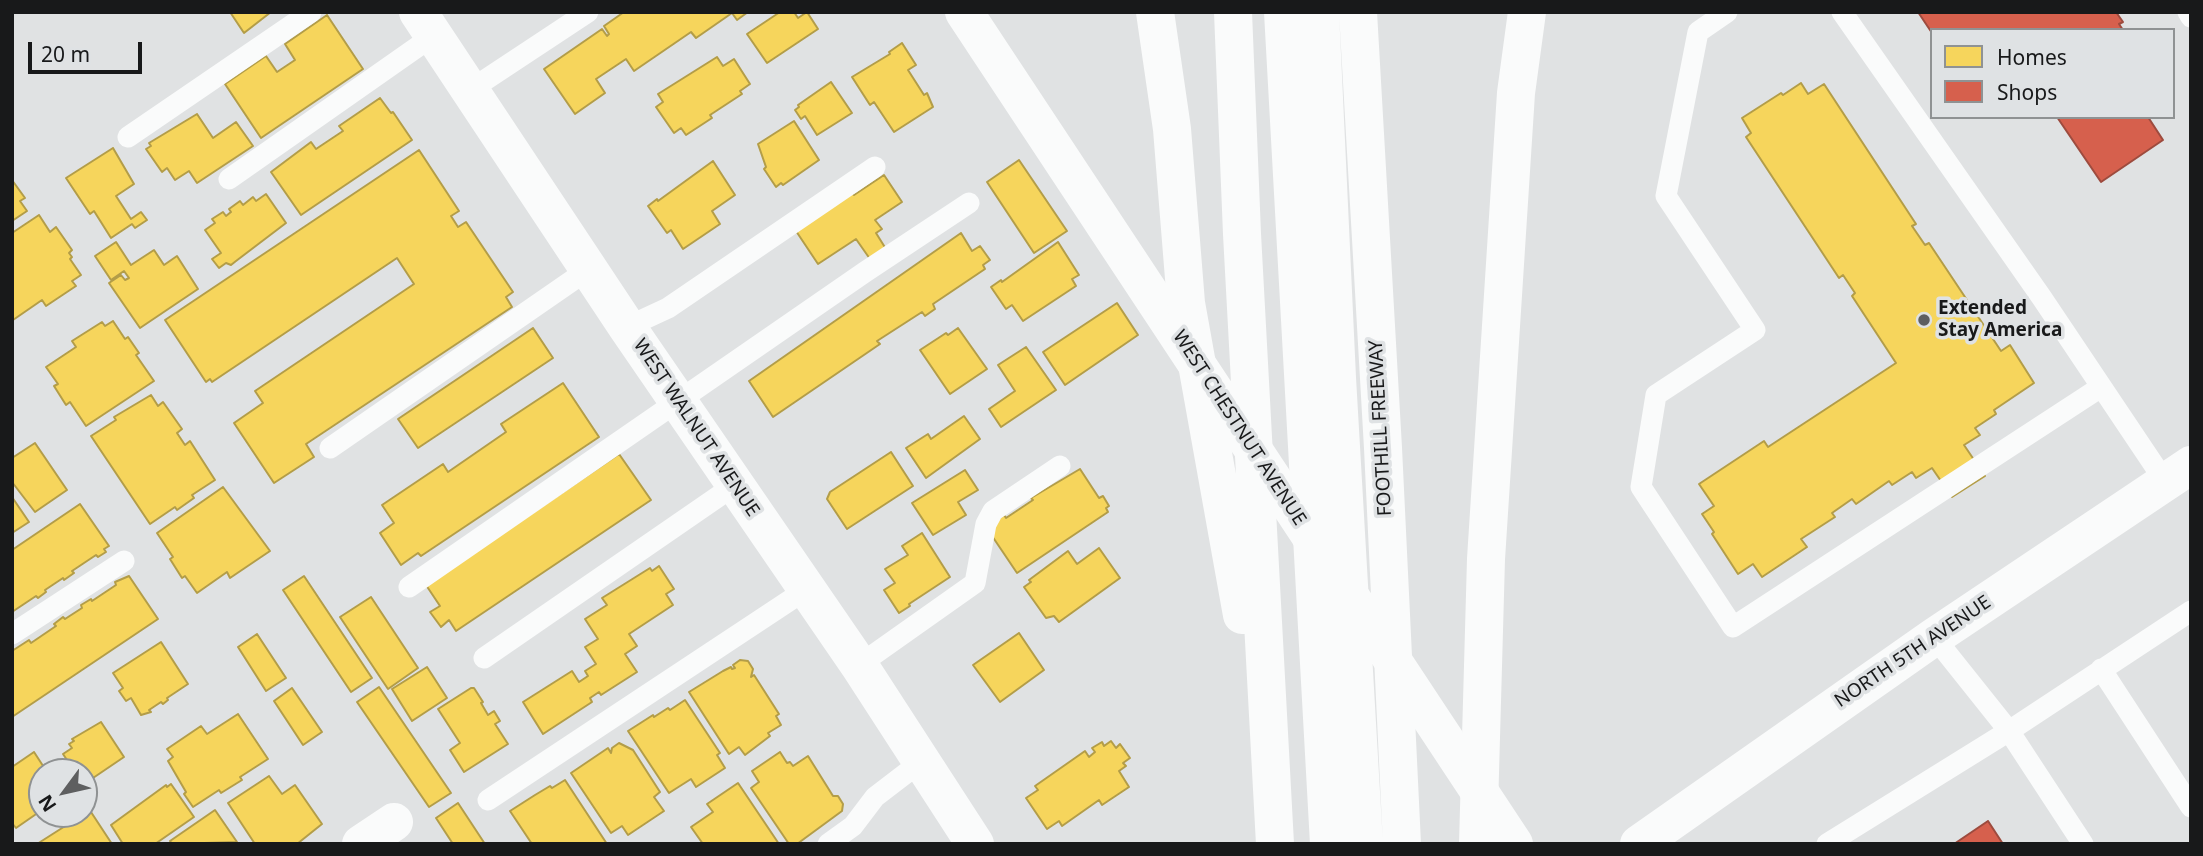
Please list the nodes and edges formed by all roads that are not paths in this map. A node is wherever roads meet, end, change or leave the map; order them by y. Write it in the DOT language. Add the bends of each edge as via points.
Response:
graph roads {
  1 [pos="311,12"];
  2 [pos="588,12"];
  3 [pos="964,12"];
  4 [pos="1155,12"];
  5 [pos="1233,12"];
  6 [pos="1283,12"];
  7 [pos="1320,12"];
  8 [pos="1357,12"];
  9 [pos="1527,12"];
  10 [pos="1727,12"];
  11 [pos="1842,12"];
  12 [pos="2188,12"];
  13 [pos="2191,17"];
  14 [pos="425,24"];
  15 [pos="470,90"];
  16 [pos="128,136"];
  17 [pos="875,167"];
  18 [pos="229,179"];
  19 [pos="969,203"];
  20 [pos="589,269"];
  21 [pos="627,327"];
  22 [pos="2101,387"];
  23 [pos="679,401"];
  24 [pos="330,448"];
  25 [pos="1060,466"];
  26 [pos="2178,474"];
  27 [pos="735,485"];
  28 [pos="124,561"];
  29 [pos="409,587"];
  30 [pos="807,589"];
  31 [pos="2191,611"];
  32 [pos="12,634"];
  33 [pos="1934,637"];
  34 [pos="484,658"];
  35 [pos="859,665"];
  36 [pos="2101,669"];
  37 [pos="2009,731"];
  38 [pos="922,761"];
  39 [pos="1272,782"];
  40 [pos="488,800"];
  41 [pos="2191,807"];
  42 [pos="394,822"];
  43 [pos="361,844"];
  44 [pos="828,844"];
  45 [pos="975,844"];
  46 [pos="1275,844"];
  47 [pos="1329,844"];
  48 [pos="1364,844"];
  49 [pos="1402,844"];
  50 [pos="1478,844"];
  51 [pos="1514,844"];
  52 [pos="1639,844"];
  53 [pos="1827,844"];
  54 [pos="2083,844"];
  1 -- 16 [label="lane"];
  2 -- 15 [label="lane"];
  3 -- 51 [label="main road, WEST CHESTNUT AVENUE"];
  4 -- 39 [label="main road" via="1172,129 1186,303"];
  5 -- 39 [label="main road"];
  6 -- 47 [label="main road"];
  7 -- 48 [label="main road"];
  8 -- 49 [label="main road, FOOTHILL FREEWAY"];
  9 -- 50 [label="main road" via="1516,93 1486,559"];
  10 -- 22 [label="lane" via="1698,32 1667,196 1755,330 1656,395 1641,487 1733,627"];
  11 -- 22 [label="lane"];
  12 -- 13 [label="lane"];
  14 -- 15 [label="main road, WEST WALNUT AVENUE"];
  14 -- 18 [label="lane"];
  15 -- 20 [label="main road, WEST WALNUT AVENUE"];
  17 -- 21 [label="lane" via="668,308"];
  19 -- 23 [label="lane"];
  20 -- 21 [label="main road, WEST WALNUT AVENUE"];
  20 -- 24 [label="lane"];
  21 -- 23 [label="main road, WEST WALNUT AVENUE"];
  22 -- 26 [label="lane"];
  23 -- 27 [label="main road, WEST WALNUT AVENUE"];
  23 -- 29 [label="lane"];
  25 -- 35 [label="lane" via="993,511 986,524 975,583"];
  26 -- 33 [label="main road, NORTH 5TH AVENUE"];
  27 -- 30 [label="main road, WEST WALNUT AVENUE"];
  27 -- 34 [label="lane"];
  28 -- 32 [label="lane"];
  30 -- 35 [label="main road, WEST WALNUT AVENUE"];
  30 -- 40 [label="lane"];
  31 -- 36 [label="lane"];
  33 -- 37 [label="lane"];
  33 -- 52 [label="main road, NORTH 5TH AVENUE"];
  35 -- 38 [label="main road, WEST WALNUT AVENUE"];
  36 -- 37 [label="lane"];
  36 -- 41 [label="lane"];
  37 -- 53 [label="lane"];
  37 -- 54 [label="lane"];
  38 -- 44 [label="lane" via="875,797 852,827"];
  38 -- 45 [label="main road, WEST WALNUT AVENUE"];
  39 -- 46 [label="main road"];
  42 -- 43 [label="main road"];
}
